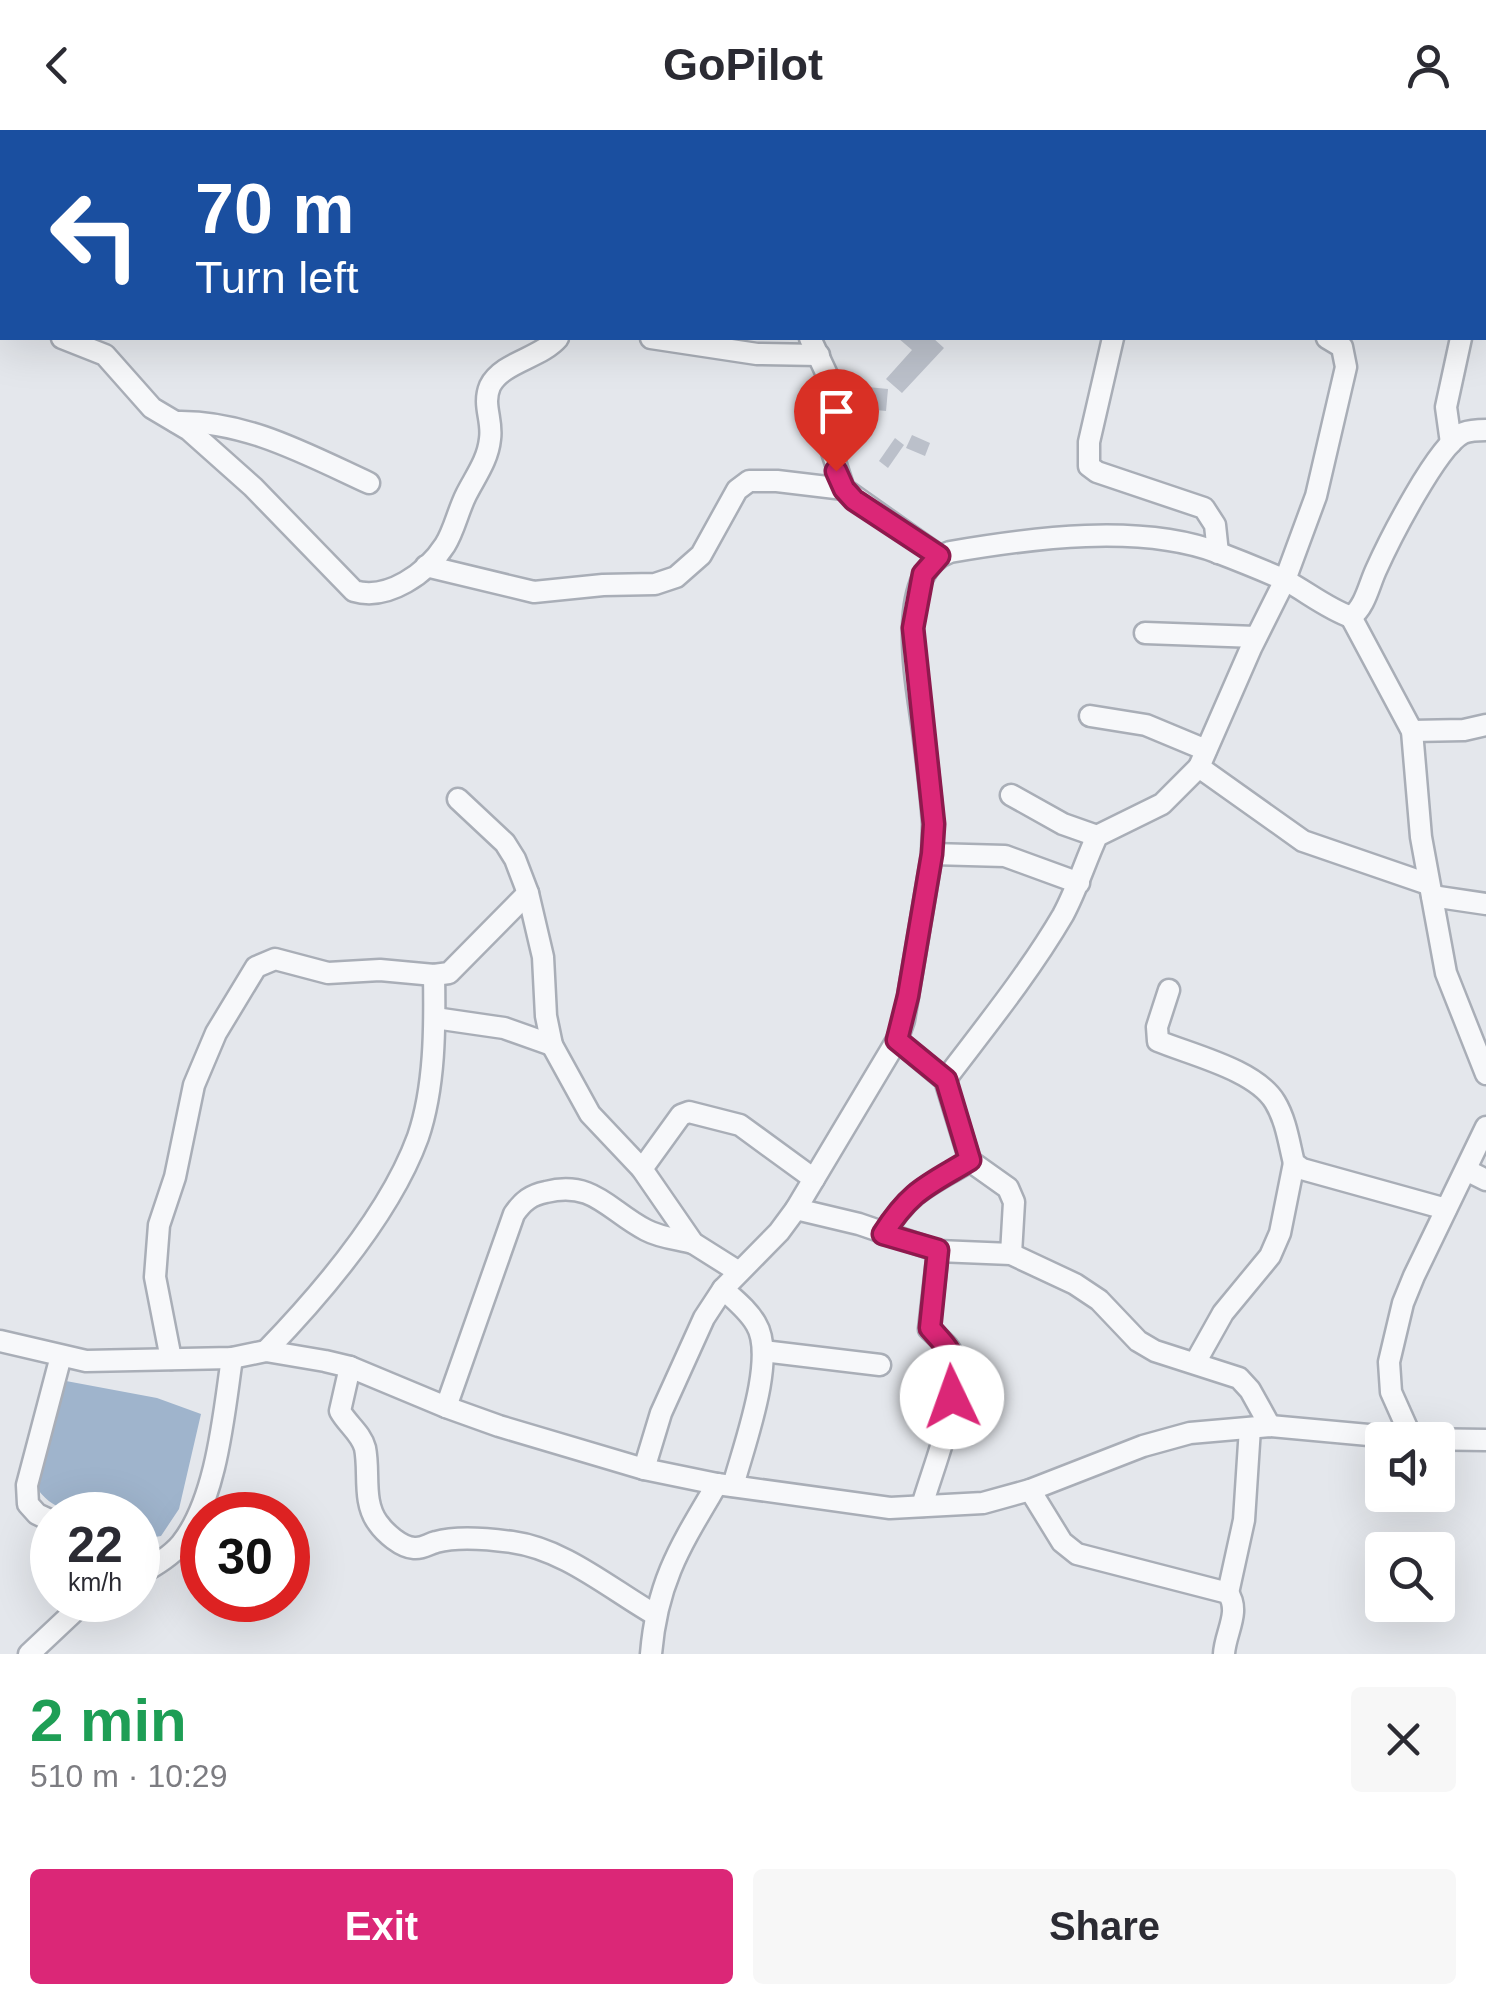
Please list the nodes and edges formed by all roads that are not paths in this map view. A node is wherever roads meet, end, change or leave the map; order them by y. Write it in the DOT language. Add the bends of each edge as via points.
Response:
graph roads {
  1 [pos="67,340"];
  2 [pos="556,340"];
  3 [pos="664,340"];
  4 [pos="1113,340"];
  5 [pos="1330,340"];
  6 [pos="1461,340"];
  7 [pos="815,346"];
  8 [pos="176,422"];
  9 [pos="1486,430"];
  10 [pos="1451,442"];
  11 [pos="369,484"];
  12 [pos="844,489"];
  13 [pos="1218,553"];
  14 [pos="939,556"];
  15 [pos="426,566"];
  16 [pos="1285,580"];
  17 [pos="1351,617"];
  18 [pos="1144,633"];
  19 [pos="1256,636"];
  20 [pos="1090,716"];
  21 [pos="1486,725"];
  22 [pos="1412,731"];
  23 [pos="1203,758"];
  24 [pos="1011,795"];
  25 [pos="458,799"];
  26 [pos="1096,836"];
  27 [pos="932,854"];
  28 [pos="1079,883"];
  29 [pos="1430,890"];
  30 [pos="528,893"];
  31 [pos="1486,904"];
  32 [pos="434,975"];
  33 [pos="1169,990"];
  34 [pos="435,1018"];
  35 [pos="897,1040"];
  36 [pos="552,1045"];
  37 [pos="1486,1074"];
  38 [pos="946,1080"];
  39 [pos="1486,1126"];
  40 [pos="970,1160"];
  41 [pos="1294,1163"];
  42 [pos="642,1170"];
  43 [pos="1466,1170"];
  44 [pos="814,1179"];
  45 [pos="1486,1180"];
  46 [pos="796,1209"];
  47 [pos="1446,1209"];
  48 [pos="883,1234"];
  49 [pos="693,1242"];
  50 [pos="938,1250"];
  51 [pos="1011,1254"];
  52 [pos="739,1272"];
  53 [pos="724,1289"];
  54 [pos="0,1341"];
  55 [pos="266,1351"];
  56 [pos="763,1351"];
  57 [pos="61,1356"];
  58 [pos="232,1358"];
  59 [pos="171,1359"];
  60 [pos="1195,1363"];
  61 [pos="880,1365"];
  62 [pos="350,1367"];
  63 [pos="446,1408"];
  64 [pos="1404,1422"];
  65 [pos="1260,1427"];
  66 [pos="1365,1435"];
  67 [pos="1455,1440"];
  68 [pos="1486,1440"];
  69 [pos="644,1469"];
  70 [pos="725,1485"];
  71 [pos="1030,1490"];
  72 [pos="30,1506"];
  73 [pos="922,1506"];
  74 [pos="160,1562"];
  75 [pos="1228,1593"];
  76 [pos="654,1614"];
  77 [pos="63,1622"];
  78 [pos="29,1654"];
  79 [pos="651,1654"];
  80 [pos="1224,1654"];
  1 -- 8 [label="street" via="104,355 152,408"];
  2 -- 15 [label="street" via="489,388 485,458 446,544"];
  3 -- 7 [label="street" via="757,354"];
  4 -- 13 [label="street" via="1089,442 1090,466 1204,508 1215,525"];
  5 -- 16 [label="street" via="1342,348 1346,366 1316,496"];
  6 -- 10 [label="street" via="1446,407"];
  7 -- 12 [label="street" via="829,379 832,448"];
  8 -- 11 [label="street" via="224,424"];
  8 -- 15 [label="street" via="253,488 354,592 388,590"];
  9 -- 10 [label="street"];
  10 -- 17 [label="street"];
  12 -- 14 [label="street"];
  12 -- 15 [label="street" via="749,481 737,490 702,556 676,578 654,584 534,592"];
  13 -- 14 [label="street" via="1105,536"];
  13 -- 16 [label="street"];
  14 -- 27 [label="street" via="923,574 913,628"];
  16 -- 17 [label="street"];
  16 -- 19 [label="street"];
  17 -- 22 [label="street"];
  18 -- 19 [label="street"];
  19 -- 23 [label="street"];
  20 -- 23 [label="street" via="1146,725"];
  21 -- 22 [label="street"];
  22 -- 29 [label="street"];
  23 -- 26 [label="street" via="1162,804"];
  23 -- 29 [label="street" via="1303,841"];
  24 -- 26 [label="street"];
  25 -- 30 [label="street" via="505,843"];
  26 -- 28 [label="street"];
  27 -- 28 [label="street" via="1021,859"];
  27 -- 35 [label="street"];
  28 -- 38 [label="street" via="1023,977"];
  29 -- 31 [label="street"];
  29 -- 37 [label="street" via="1446,973"];
  30 -- 32 [label="street" via="449,973"];
  30 -- 36 [label="street"];
  32 -- 34 [label="street"];
  32 -- 59 [label="street" via="328,973 274,960 256,966 202,1063 159,1224 155,1277"];
  33 -- 41 [label="street" via="1158,1041 1249,1077 1265,1090 1276,1103"];
  34 -- 36 [label="street" via="504,1028"];
  34 -- 55 [label="street" via="418,1136 397,1178 328,1285"];
  35 -- 38 [label="street"];
  35 -- 44 [label="street"];
  36 -- 42 [label="street" via="590,1114"];
  38 -- 40 [label="street"];
  39 -- 43 [label="street"];
  40 -- 48 [label="street" via="914,1193"];
  40 -- 51 [label="street" via="1008,1188 1014,1202"];
  41 -- 47 [label="street"];
  41 -- 60 [label="street" via="1270,1256 1223,1312"];
  42 -- 44 [label="street" via="689,1112 740,1125"];
  42 -- 49 [label="street"];
  43 -- 45 [label="street"];
  43 -- 47 [label="street"];
  44 -- 46 [label="street"];
  46 -- 48 [label="street"];
  46 -- 52 [label="street"];
  47 -- 64 [label="street" via="1403,1303 1389,1362 1391,1392"];
  48 -- 50 [label="street"];
  49 -- 52 [label="street"];
  49 -- 63 [label="street" via="646,1230 587,1192 565,1187 523,1202"];
  50 -- 51 [label="street"];
  50 -- 73 [label="street" via="930,1328 949,1348 954,1372"];
  51 -- 60 [label="street" via="1087,1292 1138,1341"];
  52 -- 53 [label="street"];
  53 -- 56 [label="street" via="756,1324"];
  53 -- 69 [label="street" via="690,1344"];
  54 -- 57 [label="street"];
  55 -- 58 [label="street"];
  55 -- 62 [label="street"];
  56 -- 61 [label="street"];
  56 -- 70 [label="street" via="756,1398"];
  57 -- 59 [label="street"];
  57 -- 72 [label="street" via="27,1485"];
  58 -- 59 [label="street"];
  58 -- 74 [label="street" via="212,1476 181,1545"];
  60 -- 65 [label="street" via="1239,1378 1250,1390"];
  62 -- 63 [label="street"];
  62 -- 76 [label="street" via="340,1410 364,1446 370,1507 402,1545 457,1540 542,1549"];
  63 -- 69 [label="street"];
  65 -- 66 [label="street"];
  65 -- 71 [label="street" via="1159,1441"];
  65 -- 75 [label="street"];
  67 -- 68 [label="street"];
  69 -- 70 [label="street"];
  70 -- 73 [label="street" via="890,1508"];
  70 -- 76 [label="street" via="677,1551"];
  71 -- 73 [label="street" via="983,1503"];
  71 -- 75 [label="street" via="1076,1554"];
  75 -- 80 [label="street" via="1234,1614"];
  76 -- 79 [label="street"];
  77 -- 78 [label="street"];
}
